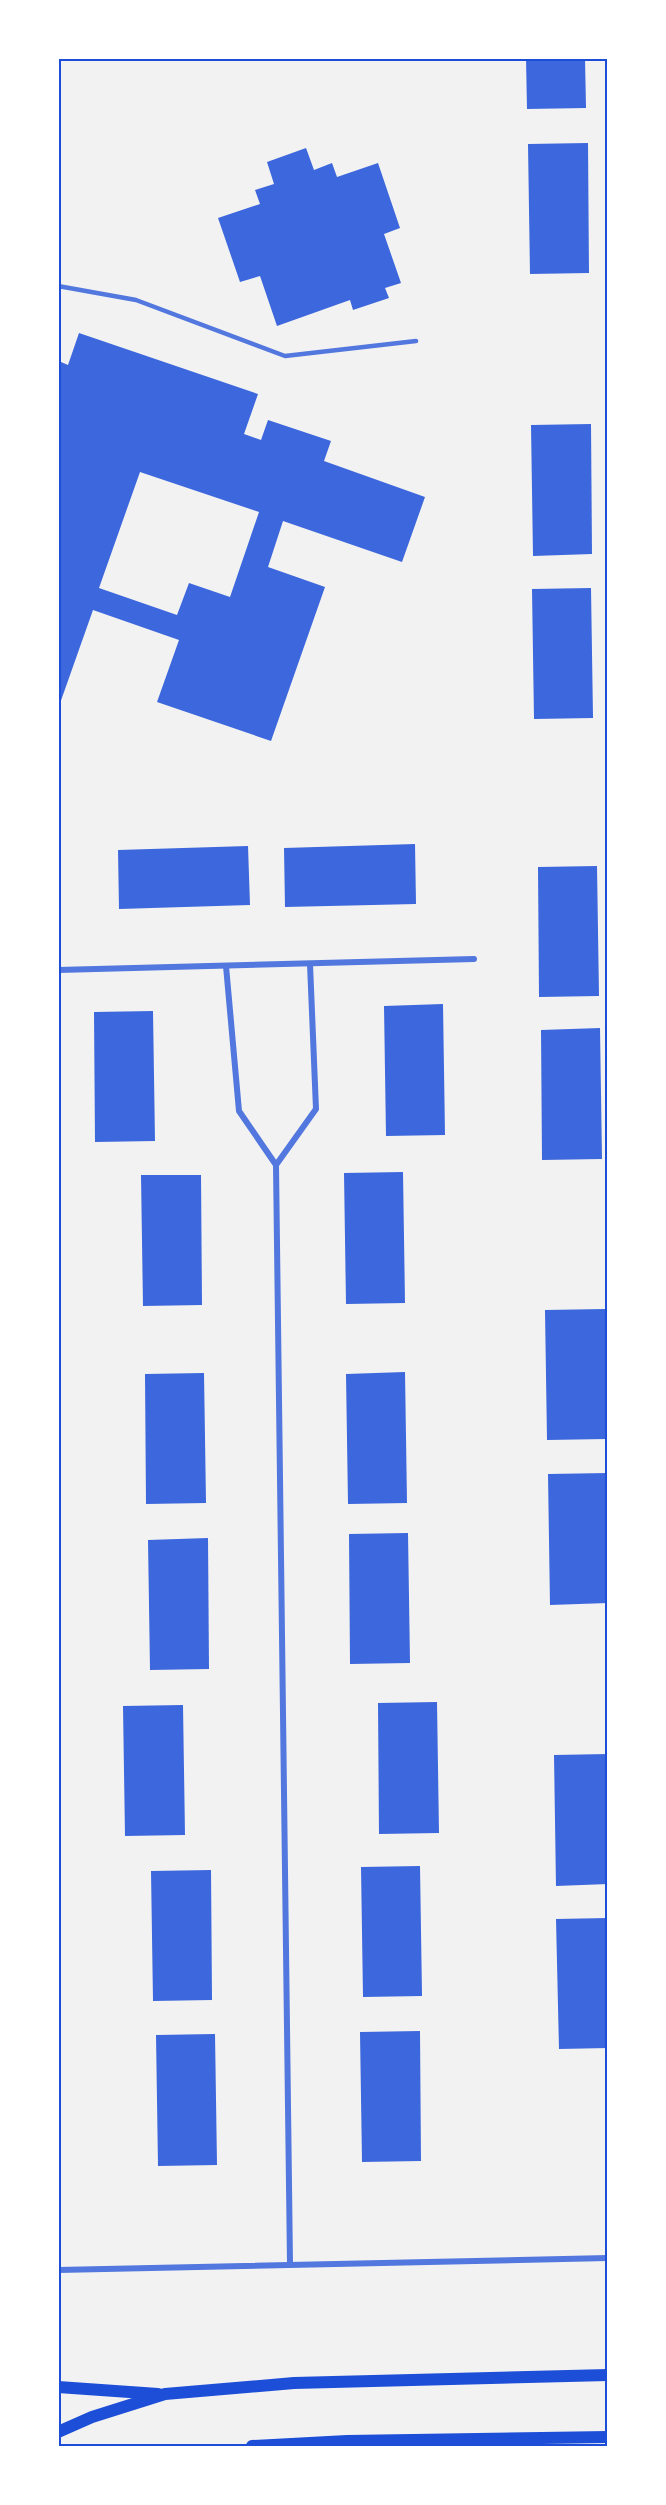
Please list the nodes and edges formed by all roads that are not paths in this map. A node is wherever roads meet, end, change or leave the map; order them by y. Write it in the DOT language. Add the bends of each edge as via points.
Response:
graph roads {
  1 [pos="58,286"];
  2 [pos="416,341"];
  3 [pos="474,959"];
  4 [pos="310,963"];
  5 [pos="226,966"];
  6 [pos="58,970"];
  7 [pos="276,1165"];
  8 [pos="608,2258"];
  9 [pos="290,2263"];
  10 [pos="58,2270"];
  11 [pos="608,2375"];
  12 [pos="58,2387"];
  13 [pos="165,2394"];
  14 [pos="58,2432"];
  15 [pos="608,2437"];
  16 [pos="252,2446"];
  1 -- 2 [label="lane" via="136,300 285,356"];
  3 -- 4 [label="street"];
  4 -- 5 [label="street"];
  4 -- 7 [label="street" via="315,1109"];
  5 -- 6 [label="street"];
  5 -- 7 [label="street" via="239,1111"];
  7 -- 9 [label="street"];
  8 -- 9 [label="street"];
  9 -- 10 [label="street"];
  11 -- 13 [label="main road" via="294,2383"];
  12 -- 13 [label="main road"];
  13 -- 14 [label="main road"];
  15 -- 16 [label="main road" via="347,2440"];
}
